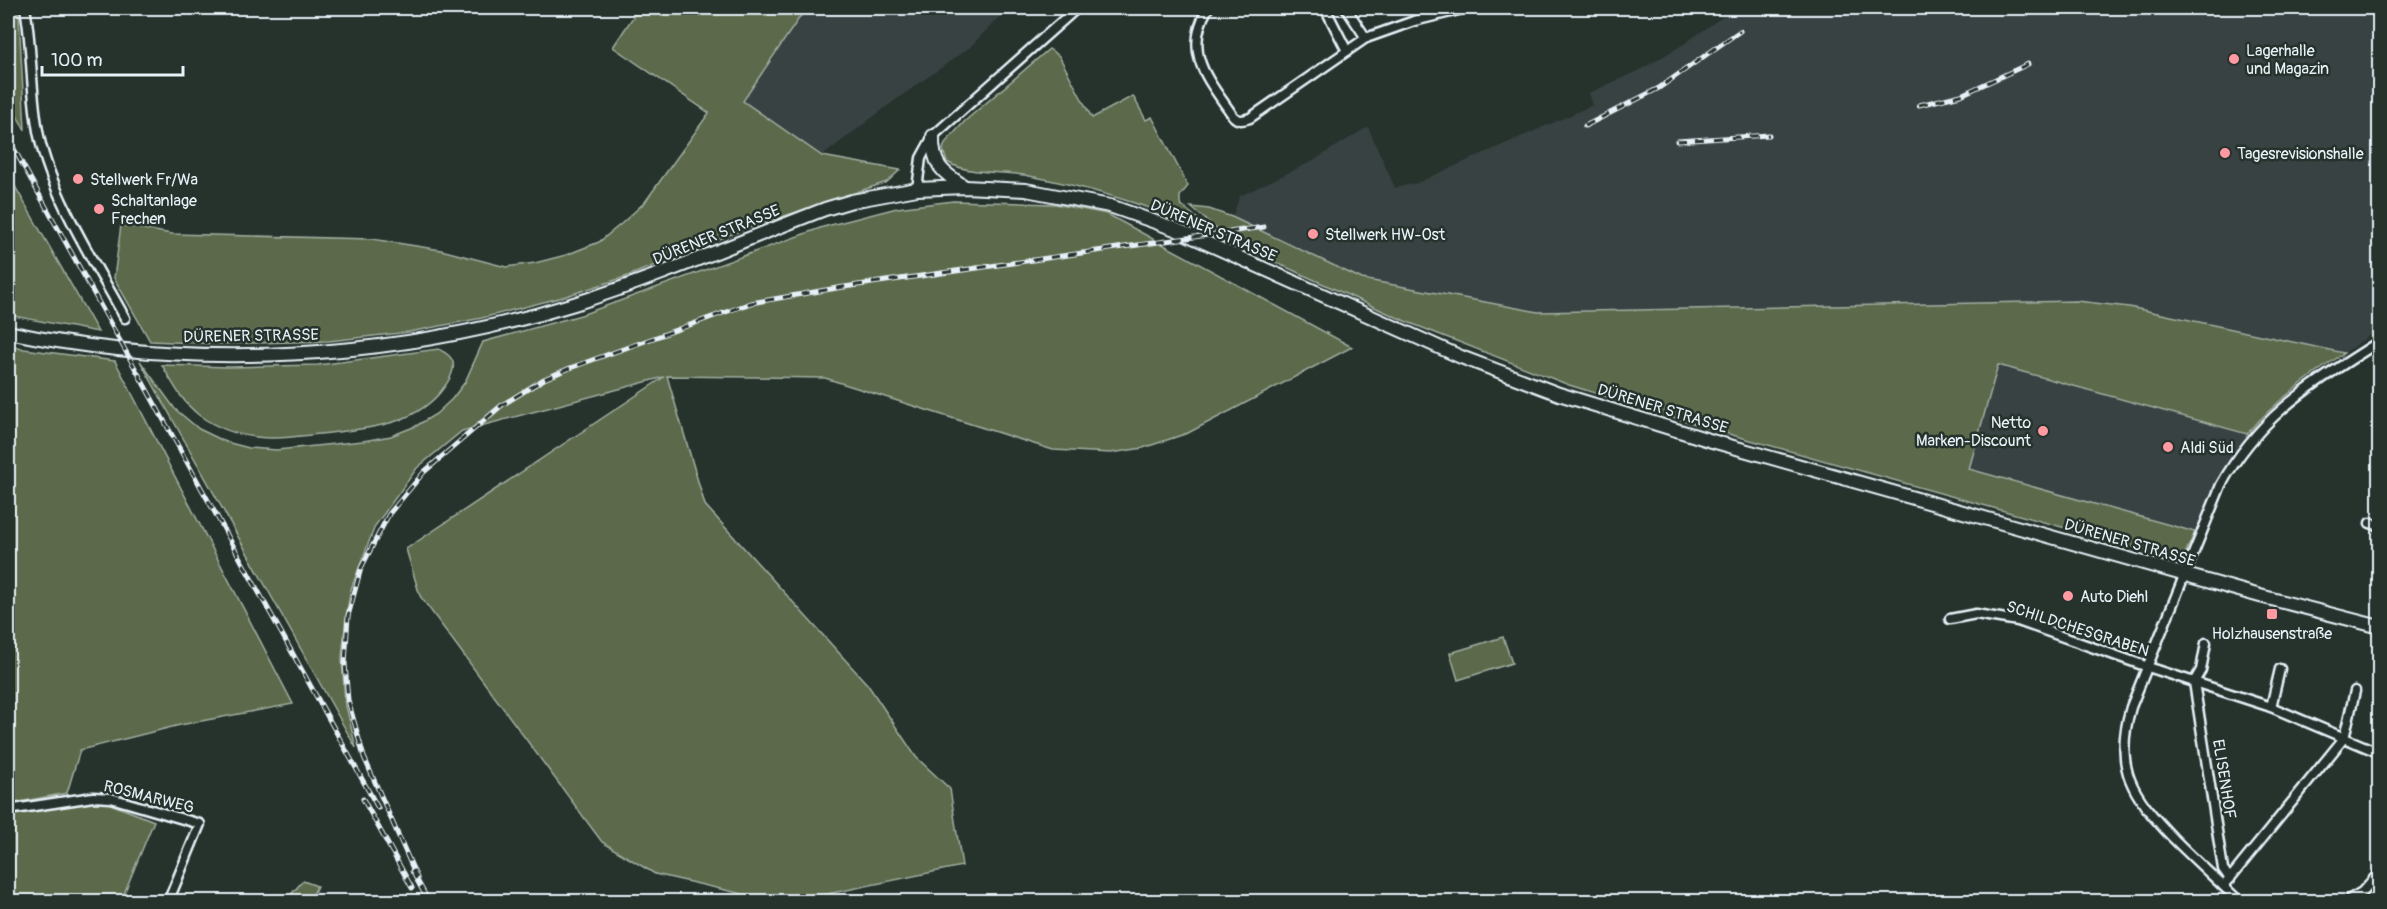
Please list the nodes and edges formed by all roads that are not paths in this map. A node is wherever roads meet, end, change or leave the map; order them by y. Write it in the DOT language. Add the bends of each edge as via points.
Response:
graph roads {
  1 [pos="25,8"];
  2 [pos="1077,8"];
  3 [pos="1208,8"];
  4 [pos="1325,8"];
  5 [pos="1346,8"];
  6 [pos="1467,8"];
  7 [pos="1366,38"];
  8 [pos="1347,51"];
  9 [pos="933,135"];
  10 [pos="965,187"];
  11 [pos="917,189"];
  12 [pos="126,318"];
  13 [pos="8,332"];
  14 [pos="2379,341"];
  15 [pos="2185,575"];
  16 [pos="1950,619"];
  17 [pos="2379,627"];
  18 [pos="2206,643"];
  19 [pos="2148,667"];
  20 [pos="2280,669"];
  21 [pos="2194,681"];
  22 [pos="2355,691"];
  23 [pos="2271,707"];
  24 [pos="2344,738"];
  25 [pos="2379,753"];
  26 [pos="8,810"];
  27 [pos="2379,872"];
  28 [pos="2230,879"];
  29 [pos="2224,886"];
  30 [pos="2349,899"];
  31 [pos="168,902"];
  32 [pos="2240,902"];
  1 -- 12 [label="street" via="33,105 46,162 79,235"];
  2 -- 9 [label="street"];
  3 -- 8 [label="street" via="1197,33 1200,63 1237,120 1250,117"];
  4 -- 8 [label="street"];
  5 -- 7 [label="street"];
  6 -- 7 [label="street"];
  7 -- 8 [label="street"];
  9 -- 10 [label="main road" via="938,164 945,174"];
  9 -- 11 [label="street" via="921,158"];
  10 -- 11 [label="main road, DÜRENER STRASSE"];
  10 -- 15 [label="main road, DÜRENER STRASSE" via="1026,190 1110,206 1175,229 1461,357 1559,394"];
  11 -- 13 [label="main road, DÜRENER STRASSE" via="825,209 650,279 572,304 425,340 293,353 207,354 112,349"];
  14 -- 15 [label="street" via="2306,388 2251,440 2221,485"];
  15 -- 17 [label="main road, DÜRENER STRASSE"];
  15 -- 19 [label="street"];
  16 -- 19 [label="street, SCHILDCHESGRABEN" via="1976,615 2018,621"];
  18 -- 21 [label="street"];
  19 -- 21 [label="street, SCHILDCHESGRABEN"];
  19 -- 29 [label="street" via="2125,728 2124,757 2131,783 2146,809"];
  20 -- 23 [label="street"];
  21 -- 23 [label="street, SCHILDCHESGRABEN"];
  21 -- 28 [label="street, ELISENHOF" via="2223,869"];
  22 -- 24 [label="street"];
  23 -- 24 [label="street, SCHILDCHESGRABEN"];
  24 -- 25 [label="street, SCHILDCHESGRABEN"];
  24 -- 28 [label="street"];
  26 -- 31 [label="street, ROSMARWEG" via="93,797 111,798 200,824"];
  27 -- 30 [label="street" via="2362,892"];
  28 -- 29 [label="street"];
  29 -- 32 [label="street"];
}
